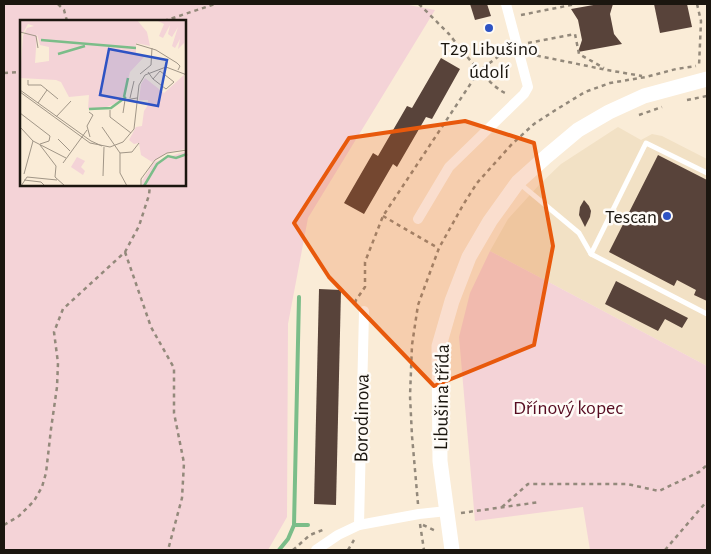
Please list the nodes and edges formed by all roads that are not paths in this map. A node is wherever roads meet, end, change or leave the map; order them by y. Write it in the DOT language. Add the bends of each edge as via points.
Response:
graph roads {
  1 [pos="506,4"];
  2 [pos="707,79"];
  3 [pos="707,173"];
  4 [pos="518,182"];
  5 [pos="418,218"];
  6 [pos="591,254"];
  7 [pos="360,310"];
  8 [pos="707,314"];
  9 [pos="447,511"];
  10 [pos="359,525"];
  11 [pos="316,550"];
  12 [pos="452,550"];
  1 -- 5 [label="street" via="528,87 449,167"];
  2 -- 4 [label="street, Libušina třída" via="644,96 609,112 578,130"];
  3 -- 6 [label="lane" via="646,143"];
  4 -- 6 [label="lane" via="579,234"];
  4 -- 9 [label="street, Libušina třída" via="490,221 470,257 452,300 439,346 440,451"];
  6 -- 8 [label="lane"];
  7 -- 10 [label="street, Borodinova"];
  9 -- 10 [label="street"];
  9 -- 12 [label="street, Libušina třída"];
  10 -- 11 [label="street"];
}
